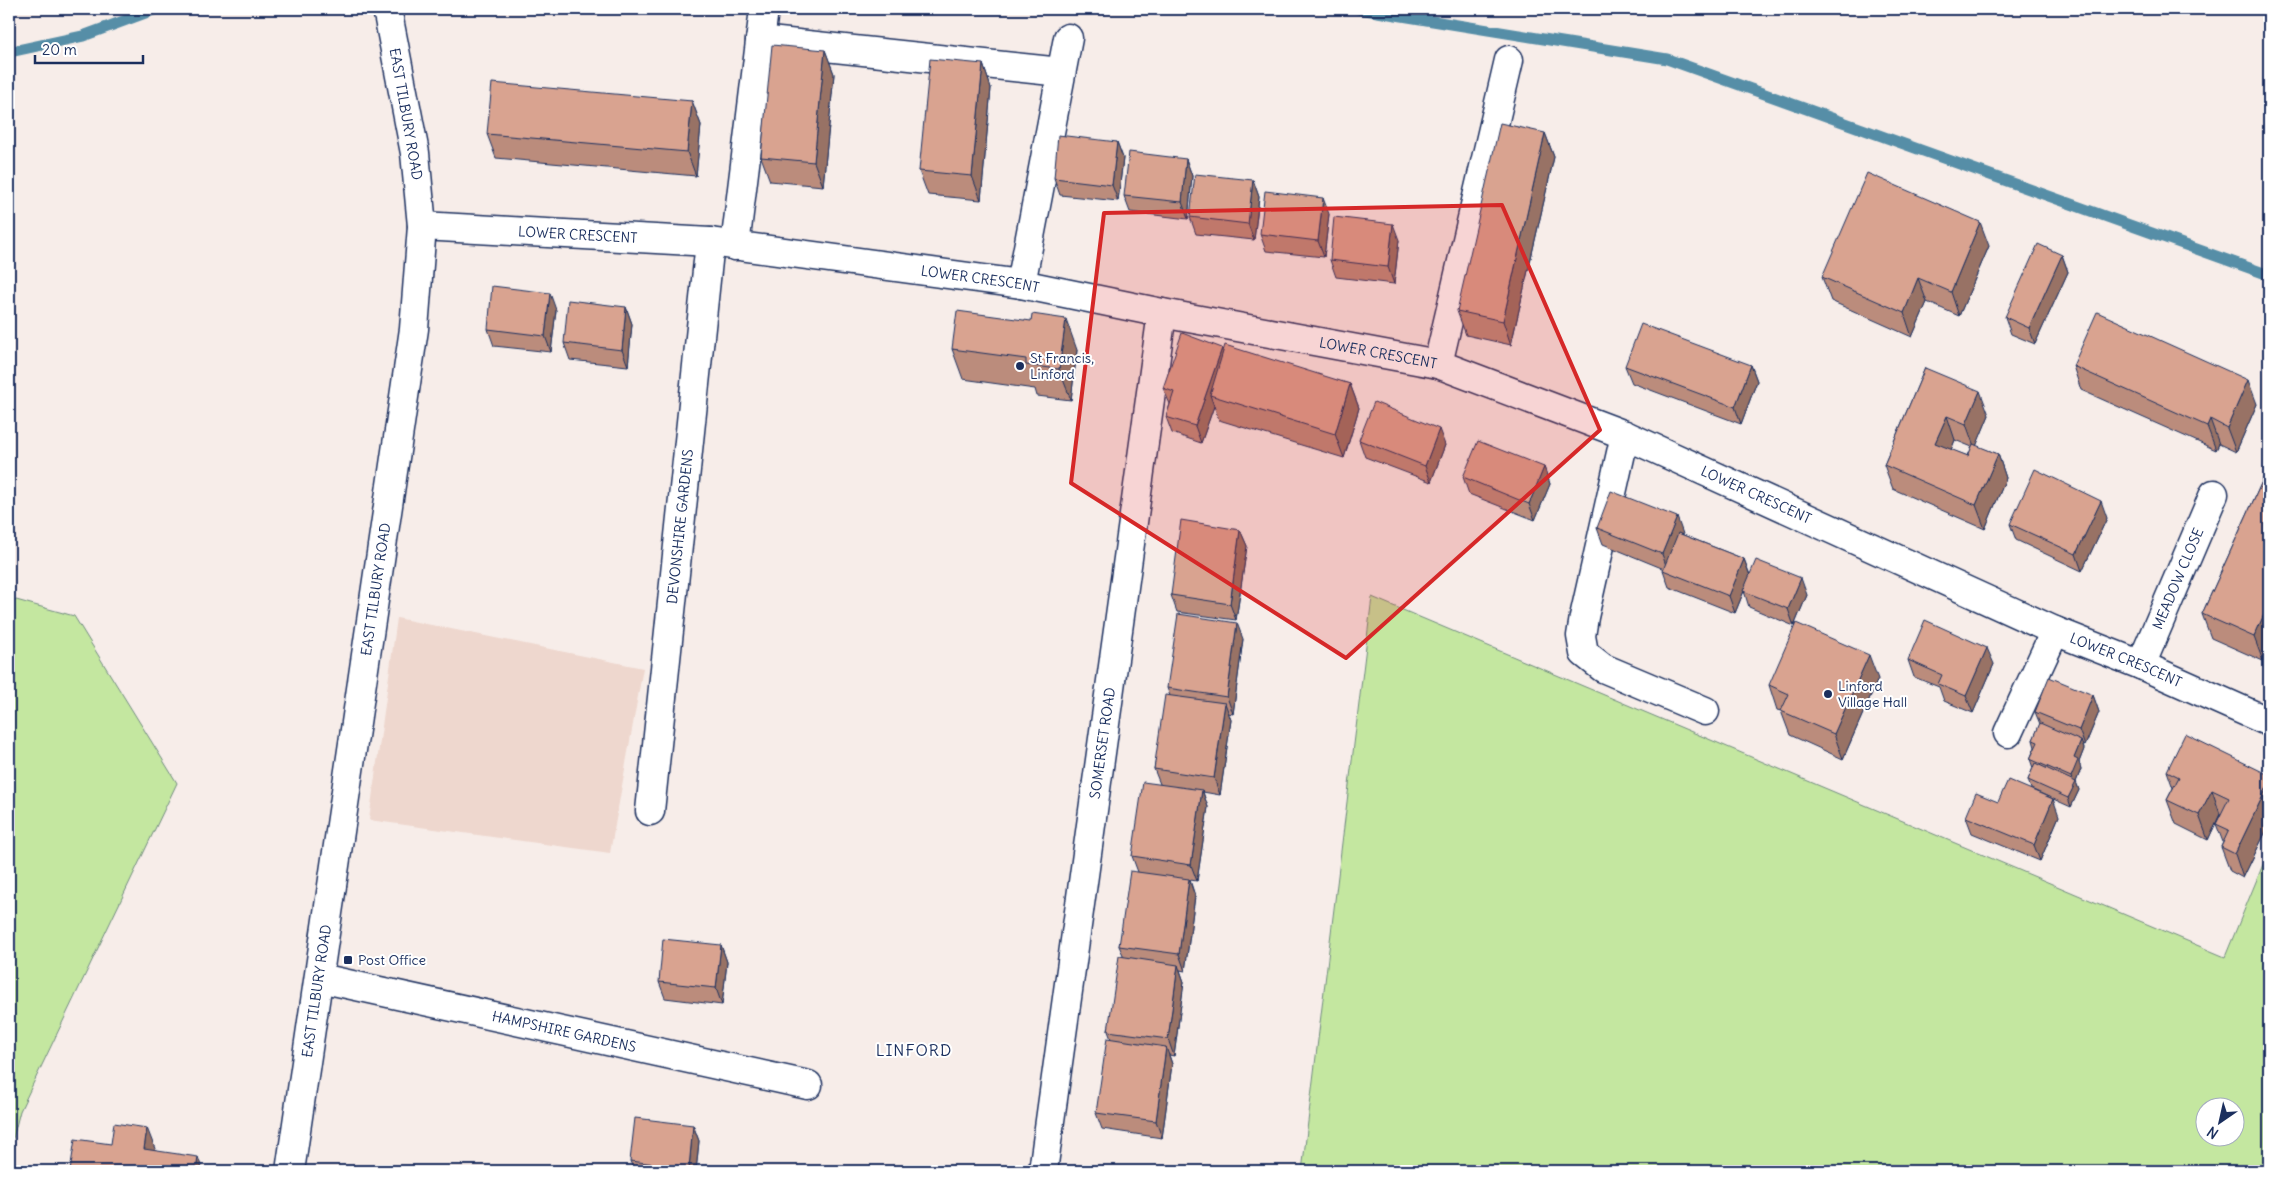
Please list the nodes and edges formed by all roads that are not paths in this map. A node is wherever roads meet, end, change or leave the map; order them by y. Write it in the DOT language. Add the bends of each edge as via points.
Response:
graph roads {
  1 [pos="386,9"];
  2 [pos="764,9"];
  3 [pos="1068,38"];
  4 [pos="760,40"];
  5 [pos="1510,60"];
  6 [pos="1061,72"];
  7 [pos="422,226"];
  8 [pos="722,244"];
  9 [pos="1021,284"];
  10 [pos="1162,313"];
  11 [pos="1438,364"];
  12 [pos="1625,435"];
  13 [pos="2214,494"];
  14 [pos="2055,631"];
  15 [pos="2141,665"];
  16 [pos="1705,711"];
  17 [pos="2269,722"];
  18 [pos="2008,733"];
  19 [pos="650,811"];
  20 [pos="320,978"];
  21 [pos="808,1085"];
  22 [pos="290,1171"];
  23 [pos="1043,1171"];
  1 -- 7 [label="street, EAST TILBURY ROAD" via="415,153"];
  2 -- 4 [label="street, DEVONSHIRE GARDENS"];
  3 -- 6 [label="street"];
  4 -- 6 [label="street"];
  4 -- 8 [label="street, DEVONSHIRE GARDENS"];
  5 -- 11 [label="street"];
  6 -- 9 [label="street"];
  7 -- 8 [label="street, LOWER CRESCENT"];
  7 -- 20 [label="street, EAST TILBURY ROAD" via="414,329"];
  8 -- 9 [label="street, LOWER CRESCENT"];
  8 -- 19 [label="street, DEVONSHIRE GARDENS"];
  9 -- 10 [label="street, LOWER CRESCENT"];
  10 -- 11 [label="street, LOWER CRESCENT"];
  10 -- 23 [label="street, SOMERSET ROAD"];
  11 -- 12 [label="street, LOWER CRESCENT"];
  12 -- 14 [label="street, LOWER CRESCENT"];
  12 -- 16 [label="street" via="1581,636 1584,653 1603,668"];
  13 -- 15 [label="street, MEADOW CLOSE"];
  14 -- 15 [label="street, LOWER CRESCENT"];
  14 -- 18 [label="street"];
  15 -- 17 [label="street, LOWER CRESCENT"];
  20 -- 21 [label="street, HAMPSHIRE GARDENS"];
  20 -- 22 [label="street, EAST TILBURY ROAD"];
}
